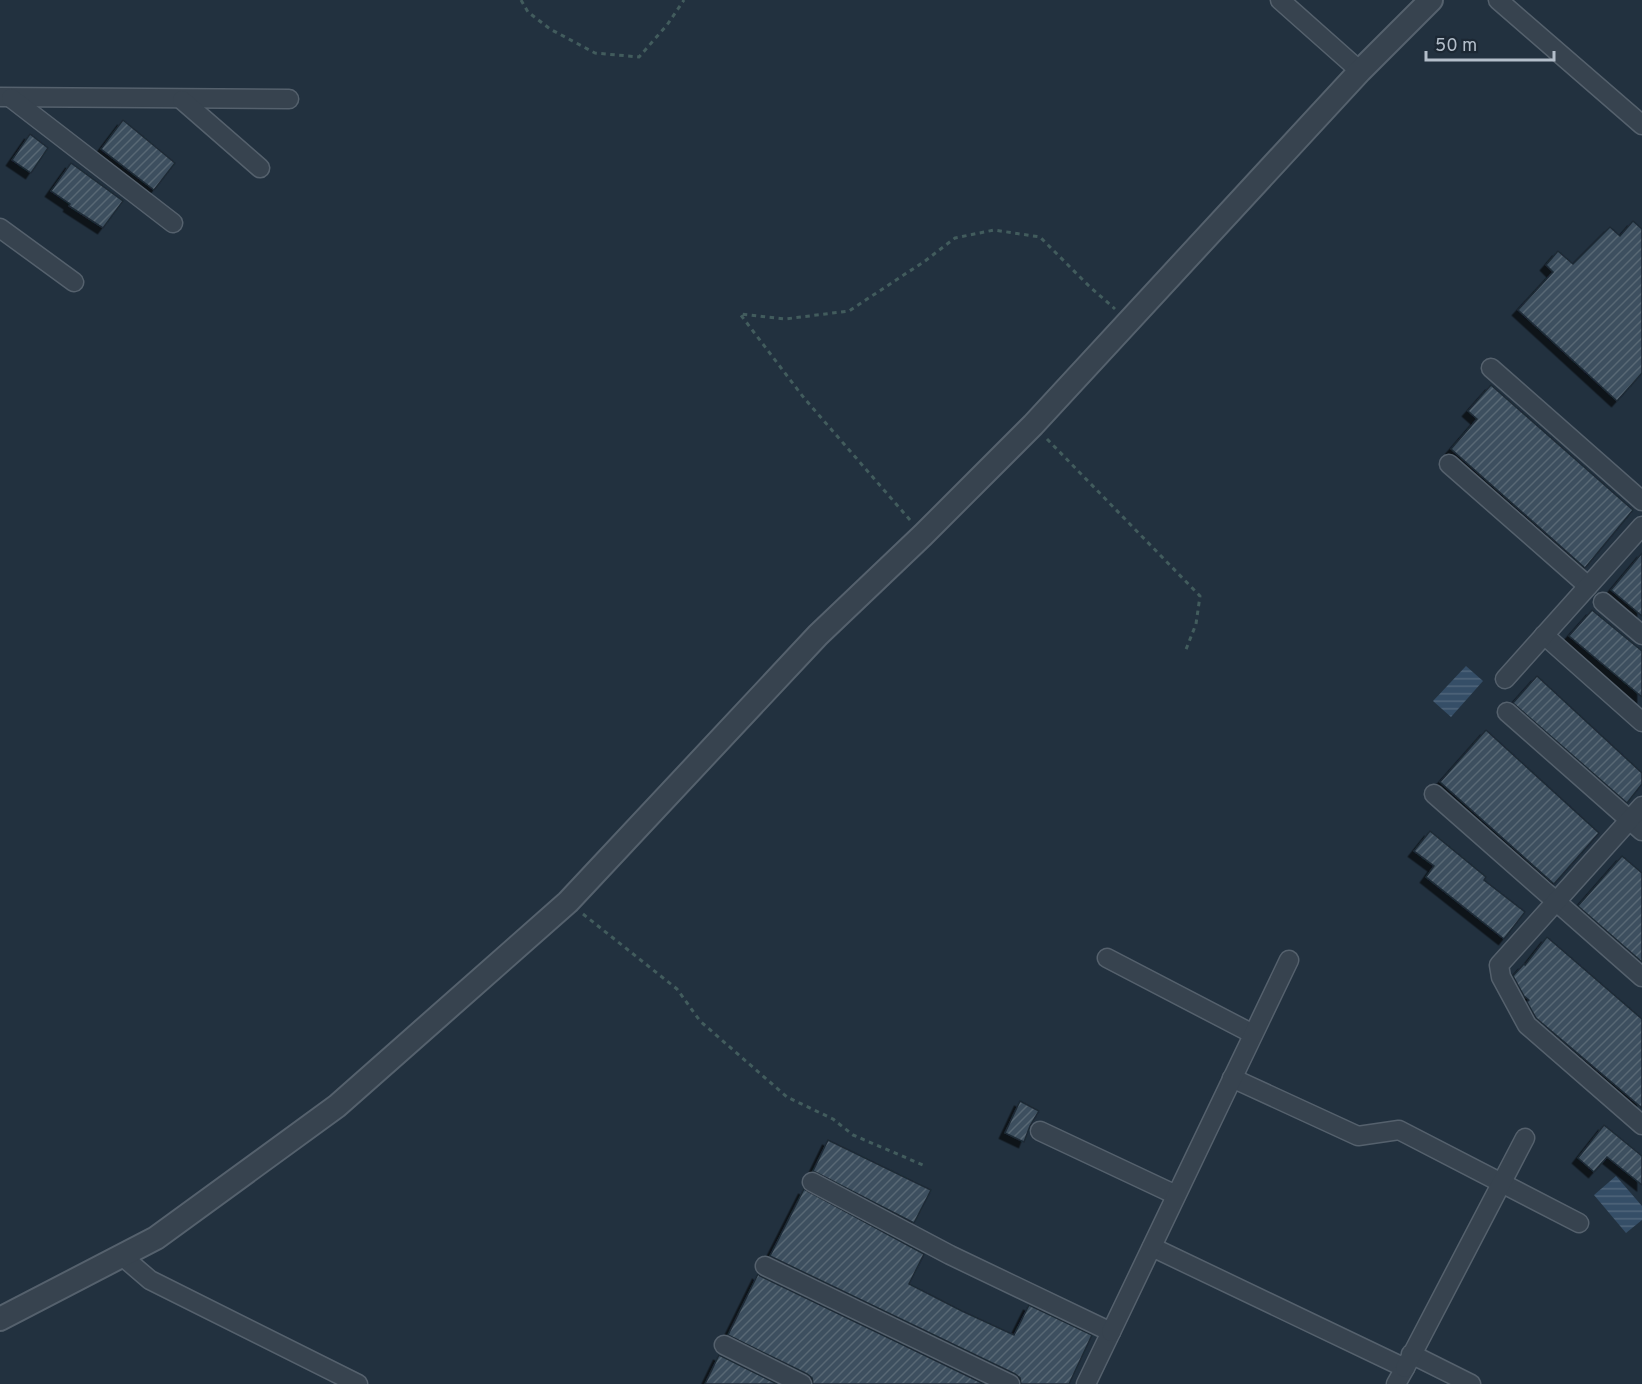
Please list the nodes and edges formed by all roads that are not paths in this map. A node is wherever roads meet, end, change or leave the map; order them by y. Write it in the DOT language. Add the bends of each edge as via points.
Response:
graph roads {
  1 [pos="1280,0"];
  2 [pos="1431,0"];
  3 [pos="1498,0"];
  4 [pos="1360,71"];
  5 [pos="5,98"];
  6 [pos="289,99"];
  7 [pos="182,100"];
  8 [pos="1642,125"];
  9 [pos="260,168"];
  10 [pos="173,223"];
  11 [pos="0,228"];
  12 [pos="74,282"];
  13 [pos="1491,368"];
  14 [pos="1449,464"];
  15 [pos="1642,501"];
  16 [pos="1642,526"];
  17 [pos="1588,586"];
  18 [pos="1603,602"];
  19 [pos="1544,635"];
  20 [pos="1642,635"];
  21 [pos="1505,679"];
  22 [pos="1507,712"];
  23 [pos="1642,722"];
  24 [pos="1434,794"];
  25 [pos="1638,819"];
  26 [pos="1558,901"];
  27 [pos="1107,957"];
  28 [pos="1289,960"];
  29 [pos="1642,977"];
  30 [pos="1253,1034"];
  31 [pos="1232,1078"];
  32 [pos="1642,1125"];
  33 [pos="1040,1131"];
  34 [pos="1525,1138"];
  35 [pos="812,1182"];
  36 [pos="1502,1182"];
  37 [pos="1176,1195"];
  38 [pos="1579,1223"];
  39 [pos="1152,1247"];
  40 [pos="122,1256"];
  41 [pos="765,1266"];
  42 [pos="0,1319"];
  43 [pos="1111,1332"];
  44 [pos="724,1345"];
  45 [pos="1404,1369"];
  46 [pos="358,1384"];
  47 [pos="801,1384"];
  48 [pos="1010,1384"];
  49 [pos="1086,1384"];
  50 [pos="1471,1384"];
  1 -- 4 [label="street"];
  2 -- 4 [label="street"];
  3 -- 8 [label="street"];
  4 -- 40 [label="street" via="1033,425 818,635 568,902 337,1106 156,1238"];
  5 -- 7 [label="street"];
  5 -- 10 [label="street"];
  6 -- 7 [label="street"];
  7 -- 9 [label="street"];
  11 -- 12 [label="street"];
  13 -- 15 [label="street"];
  14 -- 17 [label="street"];
  16 -- 17 [label="street"];
  17 -- 19 [label="street"];
  18 -- 20 [label="street"];
  19 -- 21 [label="street"];
  19 -- 23 [label="street"];
  22 -- 25 [label="street"];
  24 -- 26 [label="street"];
  25 -- 26 [label="street"];
  26 -- 29 [label="street"];
  26 -- 32 [label="street" via="1499,966 1501,977 1527,1024"];
  27 -- 30 [label="street"];
  28 -- 30 [label="street"];
  30 -- 31 [label="street"];
  31 -- 36 [label="street" via="1358,1136 1399,1130"];
  31 -- 37 [label="street"];
  33 -- 37 [label="street"];
  34 -- 36 [label="street"];
  35 -- 43 [label="street" via="950,1255"];
  36 -- 38 [label="street"];
  36 -- 45 [label="street"];
  37 -- 39 [label="street"];
  39 -- 43 [label="street"];
  39 -- 45 [label="street"];
  40 -- 42 [label="street"];
  40 -- 46 [label="street" via="150,1280"];
  41 -- 48 [label="street"];
  43 -- 49 [label="street"];
  44 -- 47 [label="street"];
  45 -- 50 [label="street"];
}
